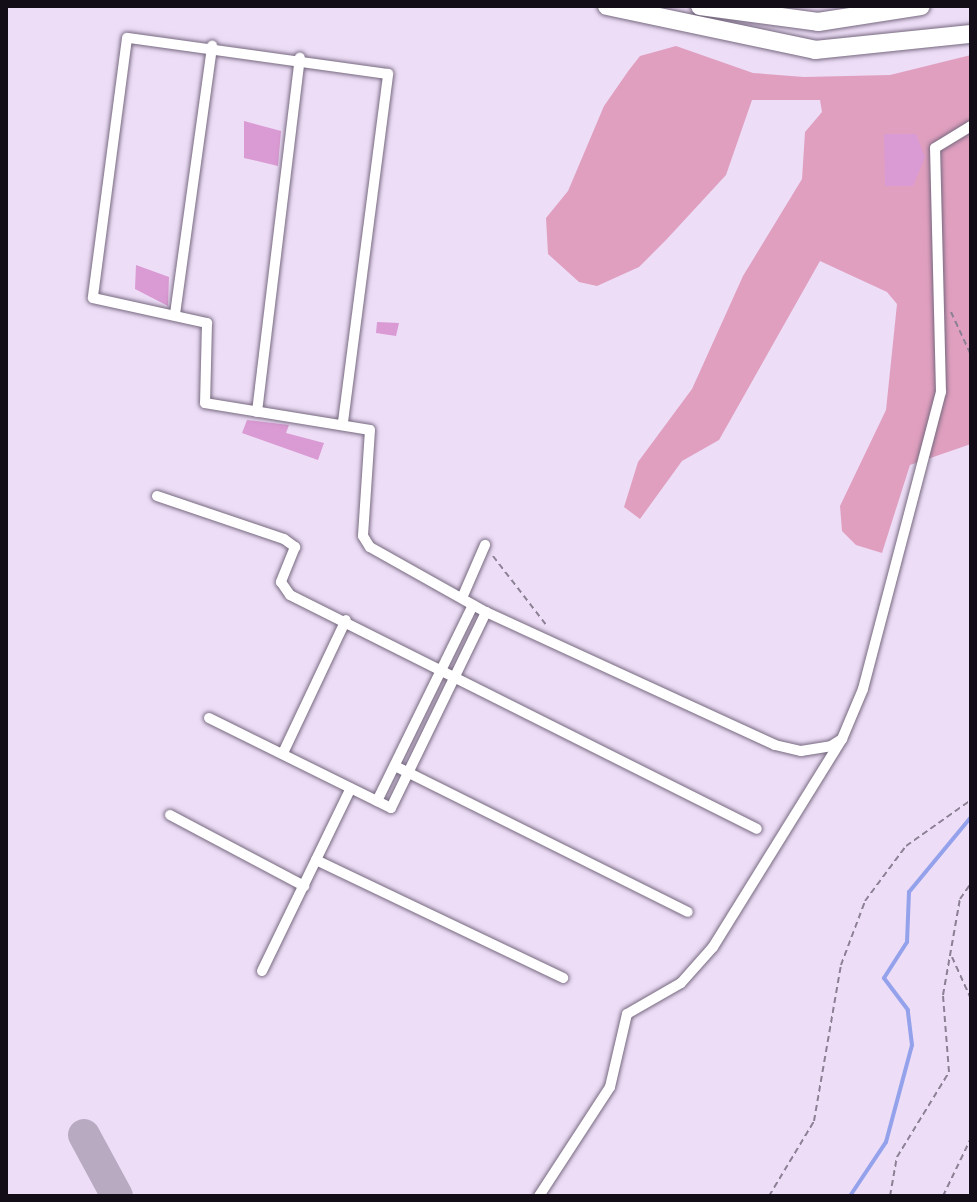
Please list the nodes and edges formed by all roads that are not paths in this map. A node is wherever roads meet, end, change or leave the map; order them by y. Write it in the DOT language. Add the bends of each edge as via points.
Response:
graph roads {
  1 [pos="607,6"];
  2 [pos="700,6"];
  3 [pos="921,6"];
  4 [pos="971,34"];
  5 [pos="212,46"];
  6 [pos="300,58"];
  7 [pos="971,126"];
  8 [pos="175,314"];
  9 [pos="257,412"];
  10 [pos="343,422"];
  11 [pos="157,496"];
  12 [pos="485,545"];
  13 [pos="462,598"];
  14 [pos="473,605"];
  15 [pos="486,612"];
  16 [pos="346,620"];
  17 [pos="444,668"];
  18 [pos="457,675"];
  19 [pos="209,718"];
  20 [pos="842,739"];
  21 [pos="283,753"];
  22 [pos="395,766"];
  23 [pos="408,773"];
  24 [pos="351,788"];
  25 [pos="377,801"];
  26 [pos="170,815"];
  27 [pos="757,829"];
  28 [pos="316,860"];
  29 [pos="304,886"];
  30 [pos="688,912"];
  31 [pos="262,971"];
  32 [pos="563,978"];
  33 [pos="539,1196"];
  1 -- 4 [label="highway" via="815,50"];
  2 -- 3 [label="highway" via="818,22"];
  5 -- 6 [label="street"];
  5 -- 8 [label="street"];
  5 -- 8 [label="street" via="140,35 122,46 91,286 100,303"];
  6 -- 9 [label="street"];
  6 -- 10 [label="street" via="388,74"];
  7 -- 20 [label="street" via="935,148 944,370 863,689"];
  8 -- 9 [label="street" via="211,329 205,403"];
  9 -- 10 [label="street"];
  10 -- 13 [label="street" via="365,425 372,437 364,541"];
  11 -- 16 [label="street" via="290,543 295,552 281,588"];
  12 -- 13 [label="street"];
  13 -- 14 [label="street"];
  14 -- 15 [label="street"];
  14 -- 17 [label="street"];
  15 -- 18 [label="street"];
  15 -- 20 [label="street" via="775,745 801,751"];
  16 -- 17 [label="street"];
  16 -- 21 [label="street"];
  17 -- 18 [label="street"];
  17 -- 22 [label="street"];
  18 -- 23 [label="street"];
  18 -- 27 [label="street"];
  19 -- 21 [label="street"];
  20 -- 33 [label="street" via="713,947 681,983 627,1014 610,1087"];
  21 -- 24 [label="street"];
  22 -- 23 [label="street"];
  22 -- 25 [label="street"];
  23 -- 25 [label="street" via="391,808"];
  23 -- 30 [label="street"];
  24 -- 25 [label="street"];
  24 -- 28 [label="street"];
  26 -- 29 [label="street"];
  28 -- 29 [label="street"];
  28 -- 32 [label="street"];
  29 -- 31 [label="street"];
}
